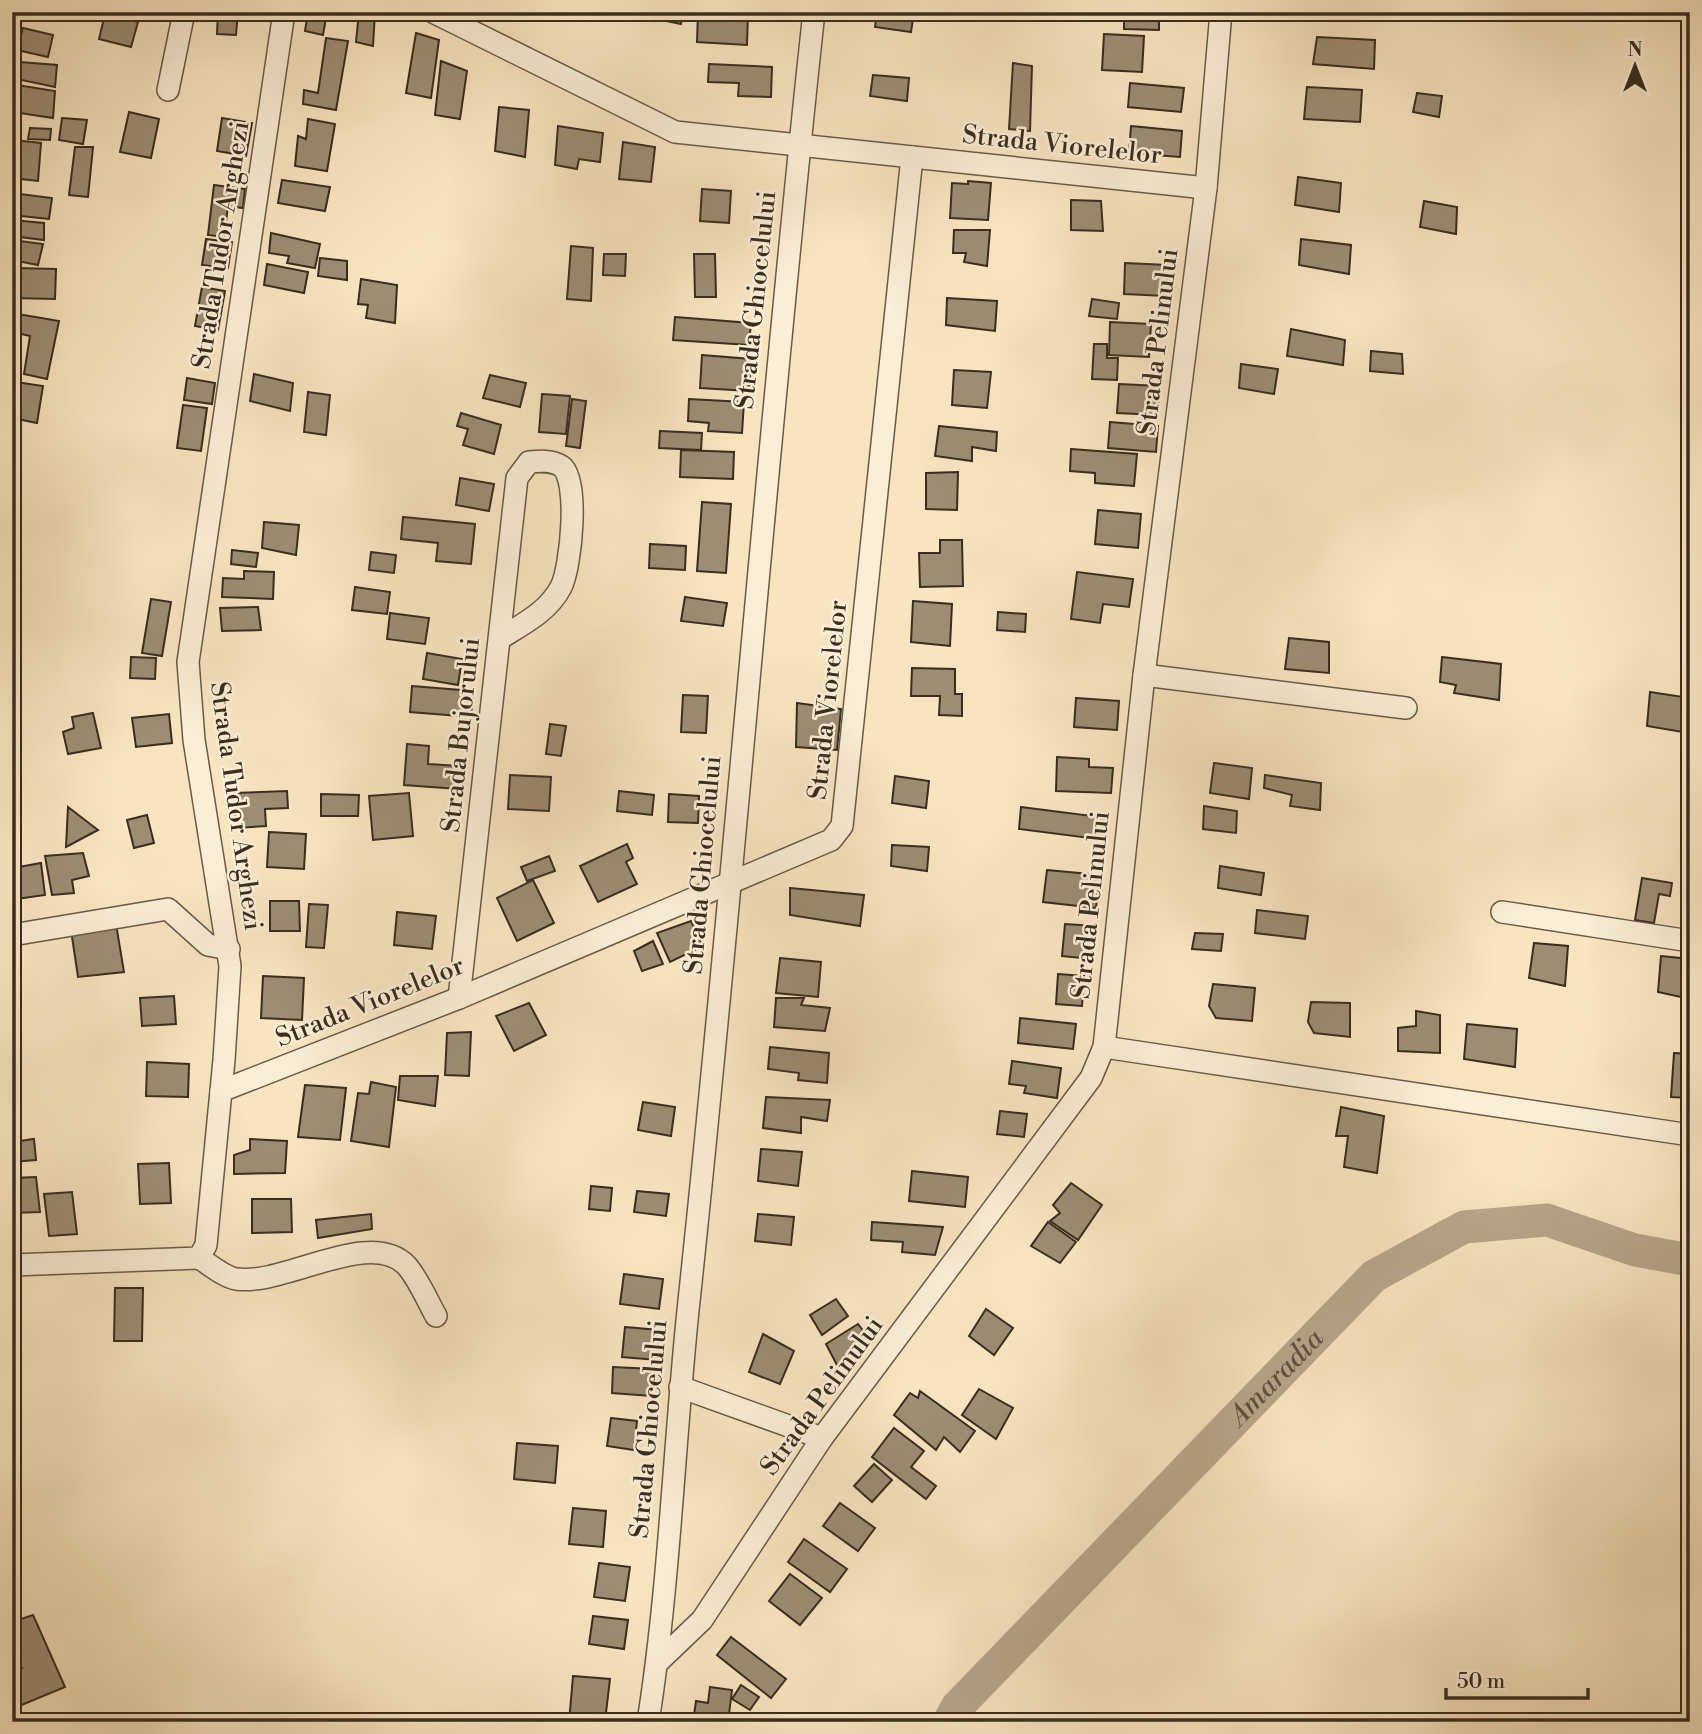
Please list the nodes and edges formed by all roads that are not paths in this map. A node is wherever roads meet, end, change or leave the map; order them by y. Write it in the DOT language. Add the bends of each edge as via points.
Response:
graph roads {
  1 [pos="184,12"];
  2 [pos="284,12"];
  3 [pos="433,12"];
  4 [pos="814,12"];
  5 [pos="1221,12"];
  6 [pos="168,90"];
  7 [pos="800,143"];
  8 [pos="912,157"];
  9 [pos="1206,188"];
  10 [pos="499,639"];
  11 [pos="1144,675"];
  12 [pos="1406,708"];
  13 [pos="729,883"];
  14 [pos="1502,912"];
  15 [pos="12,935"];
  16 [pos="1690,941"];
  17 [pos="229,949"];
  18 [pos="459,998"];
  19 [pos="1104,1047"];
  20 [pos="221,1091"];
  21 [pos="1690,1135"];
  22 [pos="199,1258"];
  23 [pos="12,1265"];
  24 [pos="436,1316"];
  25 [pos="680,1387"];
  26 [pos="822,1438"];
  27 [pos="657,1663"];
  28 [pos="648,1722"];
  1 -- 6 [label="street"];
  2 -- 17 [label="street, Strada Tudor Arghezi" via="188,662 194,740"];
  3 -- 7 [label="street, Strada Viorelelor" via="674,132"];
  4 -- 7 [label="street, Strada Ghiocelului"];
  5 -- 9 [label="street, Strada Pelinului"];
  7 -- 8 [label="street, Strada Viorelelor"];
  7 -- 13 [label="street, Strada Ghiocelului"];
  8 -- 9 [label="street, Strada Viorelelor"];
  8 -- 13 [label="street, Strada Viorelelor" via="842,827 831,840"];
  9 -- 11 [label="street, Strada Pelinului"];
  10 -- 10 [label="street, Strada Bujorului" via="544,611 563,585 572,481 563,467 545,461 529,461 517,478"];
  10 -- 18 [label="street, Strada Bujorului"];
  11 -- 12 [label="street"];
  11 -- 19 [label="street, Strada Pelinului"];
  13 -- 18 [label="street, Strada Viorelelor"];
  13 -- 25 [label="street, Strada Ghiocelului"];
  14 -- 16 [label="street"];
  15 -- 17 [label="street" via="168,909 208,945"];
  17 -- 20 [label="street, Strada Tudor Arghezi"];
  18 -- 20 [label="street, Strada Viorelelor"];
  19 -- 21 [label="street"];
  19 -- 26 [label="street, Strada Pelinului" via="1091,1078"];
  20 -- 22 [label="street, Strada Tudor Arghezi" via="206,1245"];
  22 -- 23 [label="street"];
  22 -- 24 [label="street" via="233,1279 251,1279 377,1252 407,1266"];
  25 -- 26 [label="street"];
  25 -- 27 [label="street, Strada Ghiocelului"];
  26 -- 27 [label="street, Strada Pelinului" via="702,1620"];
  27 -- 28 [label="street, Strada Ghiocelului"];
}
